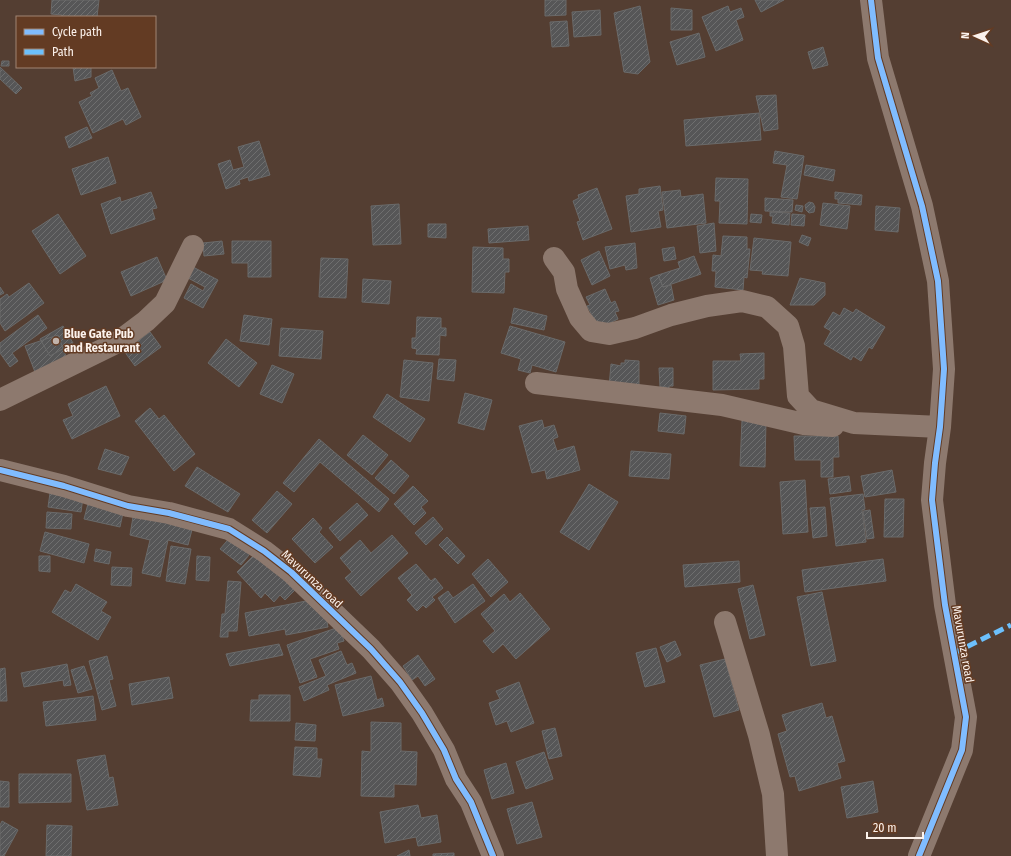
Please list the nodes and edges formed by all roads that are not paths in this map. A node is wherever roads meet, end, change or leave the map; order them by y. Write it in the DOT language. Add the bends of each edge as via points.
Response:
graph roads {
  1 [pos="871,0"];
  2 [pos="193,246"];
  3 [pos="554,258"];
  4 [pos="536,383"];
  5 [pos="0,400"];
  6 [pos="854,423"];
  7 [pos="940,427"];
  8 [pos="0,470"];
  9 [pos="725,622"];
  10 [pos="493,856"];
  11 [pos="777,856"];
  12 [pos="919,856"];
  1 -- 7 [label="street, Mavurunza road" via="878,58 922,206 938,281 944,369"];
  2 -- 5 [label="street" via="165,303 146,321 118,342"];
  3 -- 6 [label="street" via="564,272 567,289 580,318 591,331 609,334 635,328 671,314 742,301 767,307 788,326 794,346 798,396 811,410"];
  4 -- 6 [label="street" via="722,405 804,424 842,426"];
  6 -- 7 [label="street"];
  7 -- 12 [label="street, Mavurunza road" via="932,500 945,606 966,717 962,750"];
  8 -- 10 [label="street, Mavurunza road" via="128,506 229,528 291,572 371,649 400,682 444,750 456,779 471,802"];
  9 -- 11 [label="street" via="759,735 773,794"];
}
